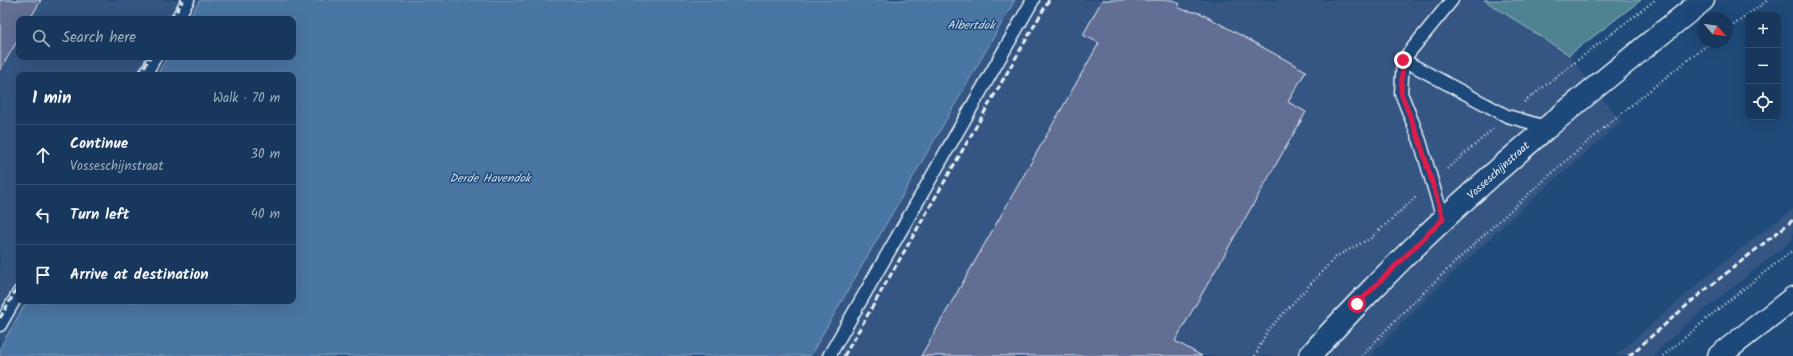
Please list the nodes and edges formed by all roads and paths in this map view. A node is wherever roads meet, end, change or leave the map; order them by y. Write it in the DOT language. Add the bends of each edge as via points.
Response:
graph roads {
  1 [pos="188,0"];
  2 [pos="1033,0"];
  3 [pos="1452,0"];
  4 [pos="1703,0"];
  5 [pos="1768,0"];
  6 [pos="179,16"];
  7 [pos="1733,26"];
  8 [pos="1703,48"];
  9 [pos="153,60"];
  10 [pos="1403,60"];
  11 [pos="147,72"];
  12 [pos="1546,127"];
  13 [pos="1443,219"];
  14 [pos="1793,250"];
  15 [pos="16,297"];
  16 [pos="1793,298"];
  17 [pos="0,325"];
  18 [pos="829,356"];
  19 [pos="1310,356"];
  20 [pos="1362,356"];
  21 [pos="1663,356"];
  22 [pos="1719,356"];
  1 -- 6 [label="lane"];
  2 -- 18 [label="lane"];
  3 -- 10 [label="lane"];
  4 -- 12 [label="street, Vosseschijnstraat"];
  5 -- 7 [label="path"];
  8 -- 20 [label="path" via="1560,164 1426,290"];
  9 -- 11 [label="lane"];
  10 -- 12 [label="lane" via="1507,116"];
  10 -- 13 [label="lane" via="1401,93 1420,142"];
  12 -- 13 [label="street, Vosseschijnstraat"];
  13 -- 19 [label="street, Vosseschijnstraat" via="1357,304"];
  14 -- 21 [label="path"];
  15 -- 17 [label="lane"];
  16 -- 22 [label="street"];
}
